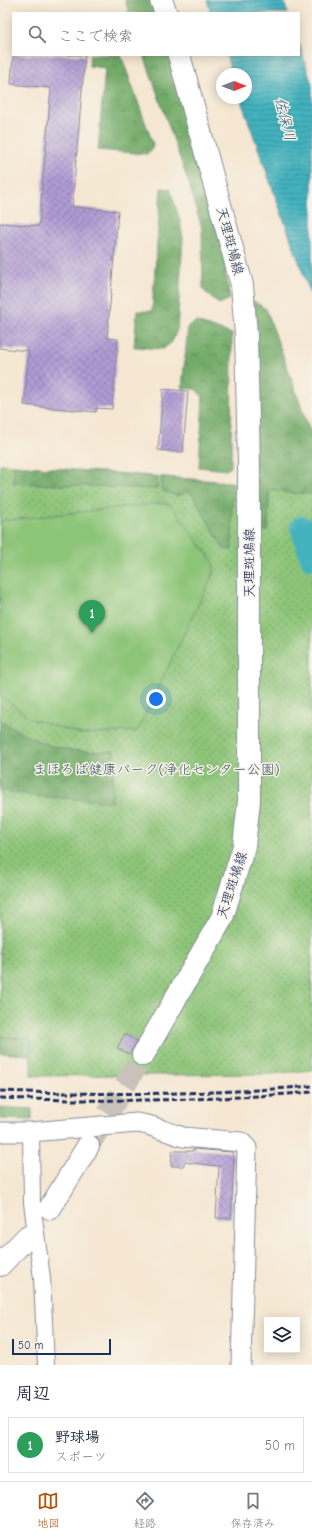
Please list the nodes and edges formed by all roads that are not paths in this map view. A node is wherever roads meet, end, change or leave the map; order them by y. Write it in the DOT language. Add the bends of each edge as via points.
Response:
graph roads {
  1 [pos="162,0"];
  2 [pos="166,12"];
  3 [pos="179,56"];
  4 [pos="143,1055"];
  5 [pos="0,1132"];
  6 [pos="31,1132"];
  7 [pos="88,1146"];
  8 [pos="50,1208"];
  9 [pos="28,1236"];
  10 [pos="0,1265"];
  11 [pos="46,1365"];
  12 [pos="241,1365"];
  1 -- 2 [label="main road"];
  3 -- 4 [label="main road, 天理斑鳩線" via="242,285 246,334 249,463 249,800 244,846 222,918"];
  5 -- 6 [label="street"];
  6 -- 11 [label="street" via="32,1203 42,1278"];
  6 -- 12 [label="street" via="137,1123 183,1137 241,1142 247,1148"];
  7 -- 8 [label="main road"];
  9 -- 10 [label="main road"];
}
